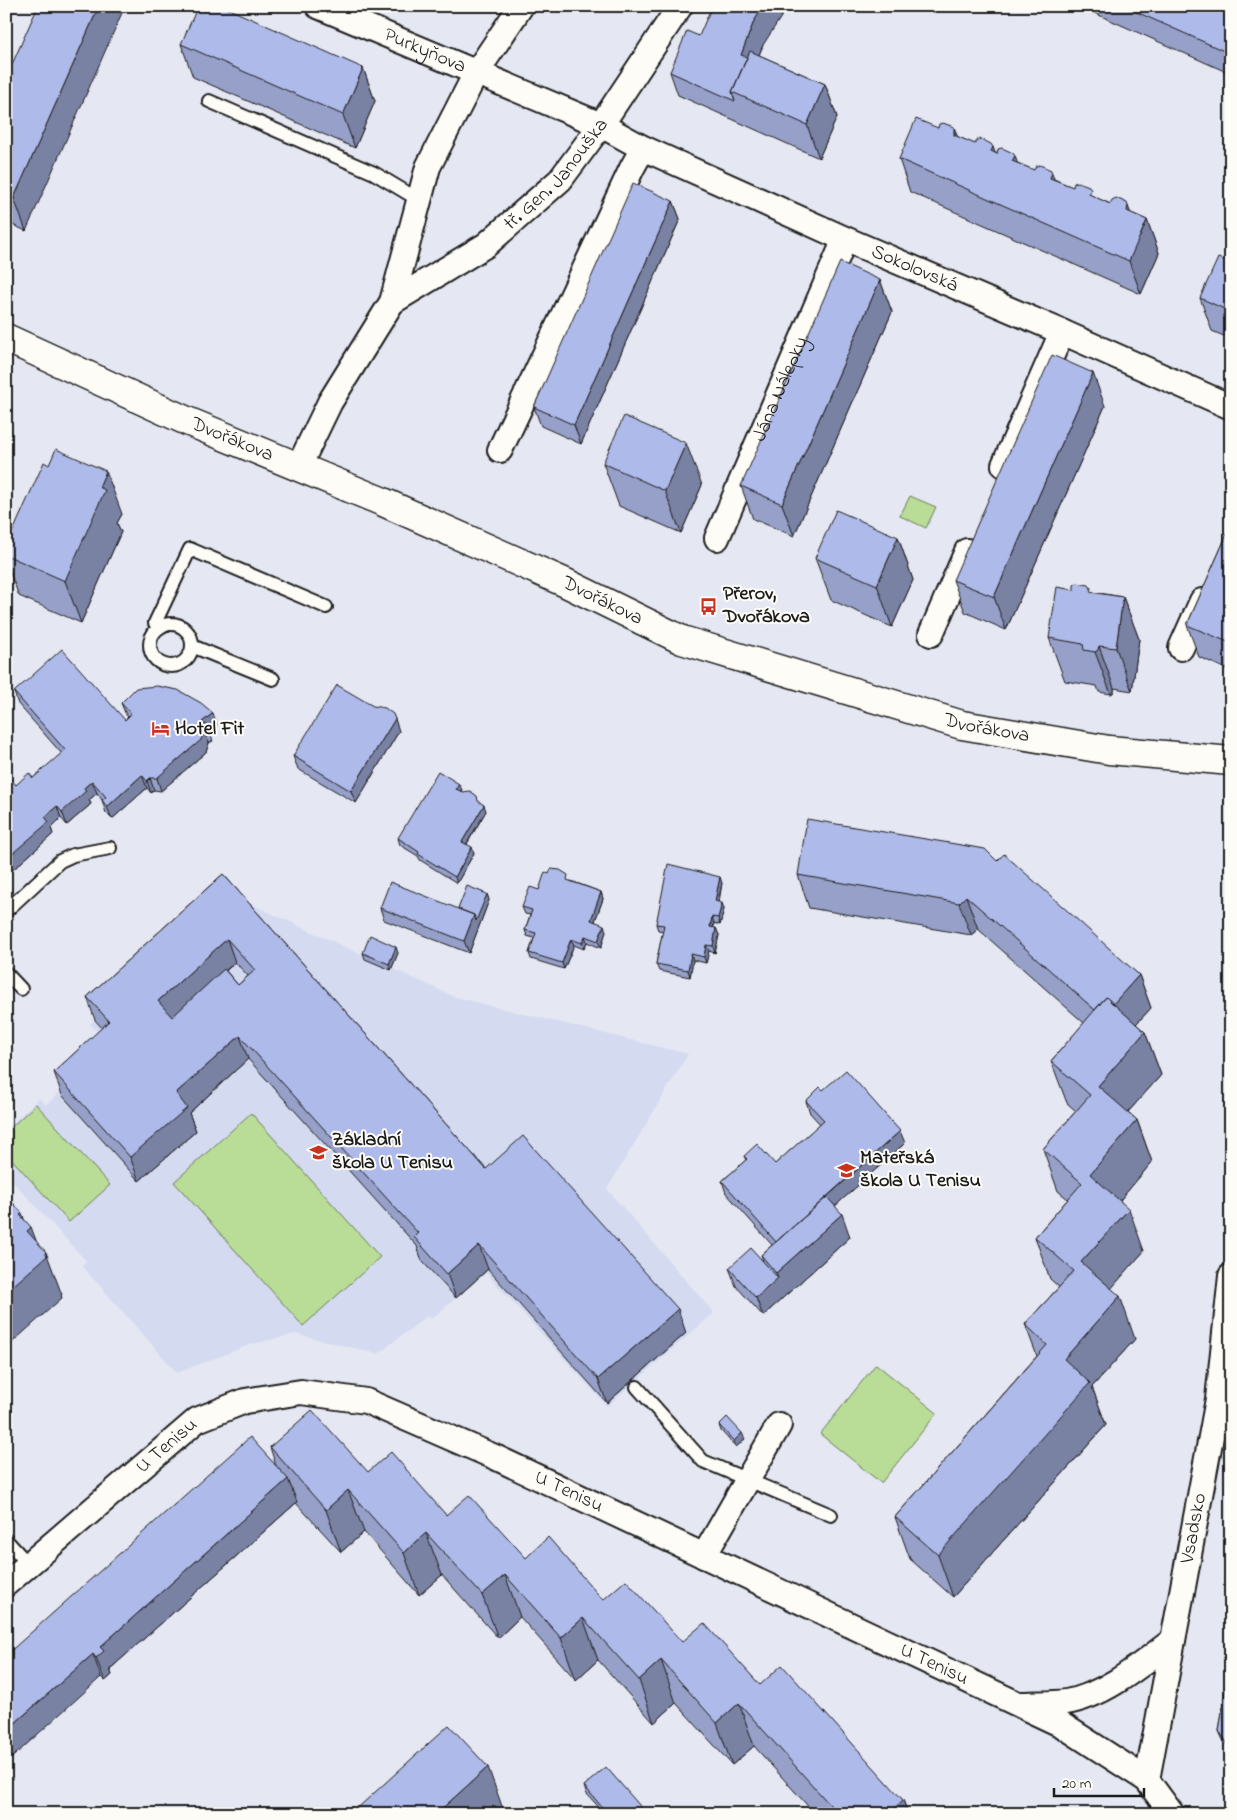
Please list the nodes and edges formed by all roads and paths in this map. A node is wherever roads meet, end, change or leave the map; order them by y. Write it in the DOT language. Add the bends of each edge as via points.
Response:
graph roads {
  1 [pos="318,6"];
  2 [pos="520,6"];
  3 [pos="680,6"];
  4 [pos="476,73"];
  5 [pos="209,101"];
  6 [pos="601,125"];
  7 [pos="642,148"];
  8 [pos="419,200"];
  9 [pos="845,239"];
  10 [pos="392,302"];
  11 [pos="1062,332"];
  12 [pos="6,338"];
  13 [pos="1231,407"];
  14 [pos="500,450"];
  15 [pos="299,466"];
  16 [pos="994,487"];
  17 [pos="974,533"];
  18 [pos="717,538"];
  19 [pos="1212,580"];
  20 [pos="326,607"];
  21 [pos="158,628"];
  22 [pos="931,634"];
  23 [pos="192,646"];
  24 [pos="1181,648"];
  25 [pos="273,679"];
  26 [pos="1231,762"];
  27 [pos="110,848"];
  28 [pos="6,911"];
  29 [pos="6,973"];
  30 [pos="21,989"];
  31 [pos="1231,1276"];
  32 [pos="637,1387"];
  33 [pos="779,1424"];
  34 [pos="748,1480"];
  35 [pos="832,1516"];
  36 [pos="6,1540"];
  37 [pos="704,1556"];
  38 [pos="28,1564"];
  39 [pos="6,1584"];
  40 [pos="1173,1640"];
  41 [pos="1018,1704"];
  42 [pos="1147,1780"];
  43 [pos="1172,1814"];
  1 -- 4 [label="street, Purkyňova"];
  2 -- 4 [label="street, tř. Gen. Janouška"];
  3 -- 6 [label="street, tř. Gen. Janouška"];
  4 -- 6 [label="street, Purkyňova"];
  4 -- 8 [label="street, tř. Gen. Janouška" via="428,167"];
  5 -- 8 [label="lane" via="374,173"];
  6 -- 7 [label="street, Sokolovská"];
  6 -- 10 [label="street, tř. Gen. Janouška" via="560,180 486,245"];
  7 -- 9 [label="street, Sokolovská"];
  7 -- 14 [label="street"];
  8 -- 10 [label="street, tř. Gen. Janouška"];
  9 -- 11 [label="street, Sokolovská"];
  9 -- 18 [label="street, Jána Nálepky"];
  10 -- 15 [label="street, tř. Gen. Janouška" via="330,402"];
  11 -- 13 [label="street, Sokolovská"];
  11 -- 16 [label="street"];
  12 -- 15 [label="main road, Dvořákova" via="188,421"];
  15 -- 26 [label="main road, Dvořákova" via="566,583 682,640 962,725 1109,750"];
  17 -- 22 [label="street"];
  19 -- 24 [label="street"];
  20 -- 21 [label="lane" via="190,549 155,623"];
  21 -- 23 [label="lane" via="178,625 188,633"];
  21 -- 23 [label="lane" via="150,646 151,653 161,664 182,663"];
  23 -- 25 [label="lane"];
  27 -- 28 [label="lane" via="73,855 60,861"];
  29 -- 30 [label="lane"];
  31 -- 40 [label="street, Vsadsko" via="1218,1399"];
  32 -- 34 [label="lane" via="703,1461"];
  33 -- 34 [label="street"];
  34 -- 35 [label="lane"];
  34 -- 37 [label="street"];
  36 -- 38 [label="lane"];
  37 -- 38 [label="street, U Tenisu" via="497,1458 366,1401 301,1392 245,1400 197,1420"];
  37 -- 41 [label="street, U Tenisu"];
  38 -- 39 [label="street, U Tenisu"];
  40 -- 41 [label="street" via="1132,1671 1084,1697 1066,1702"];
  40 -- 42 [label="street, Vsadsko"];
  41 -- 42 [label="street, U Tenisu" via="1062,1725"];
  42 -- 43 [label="street"];
}
